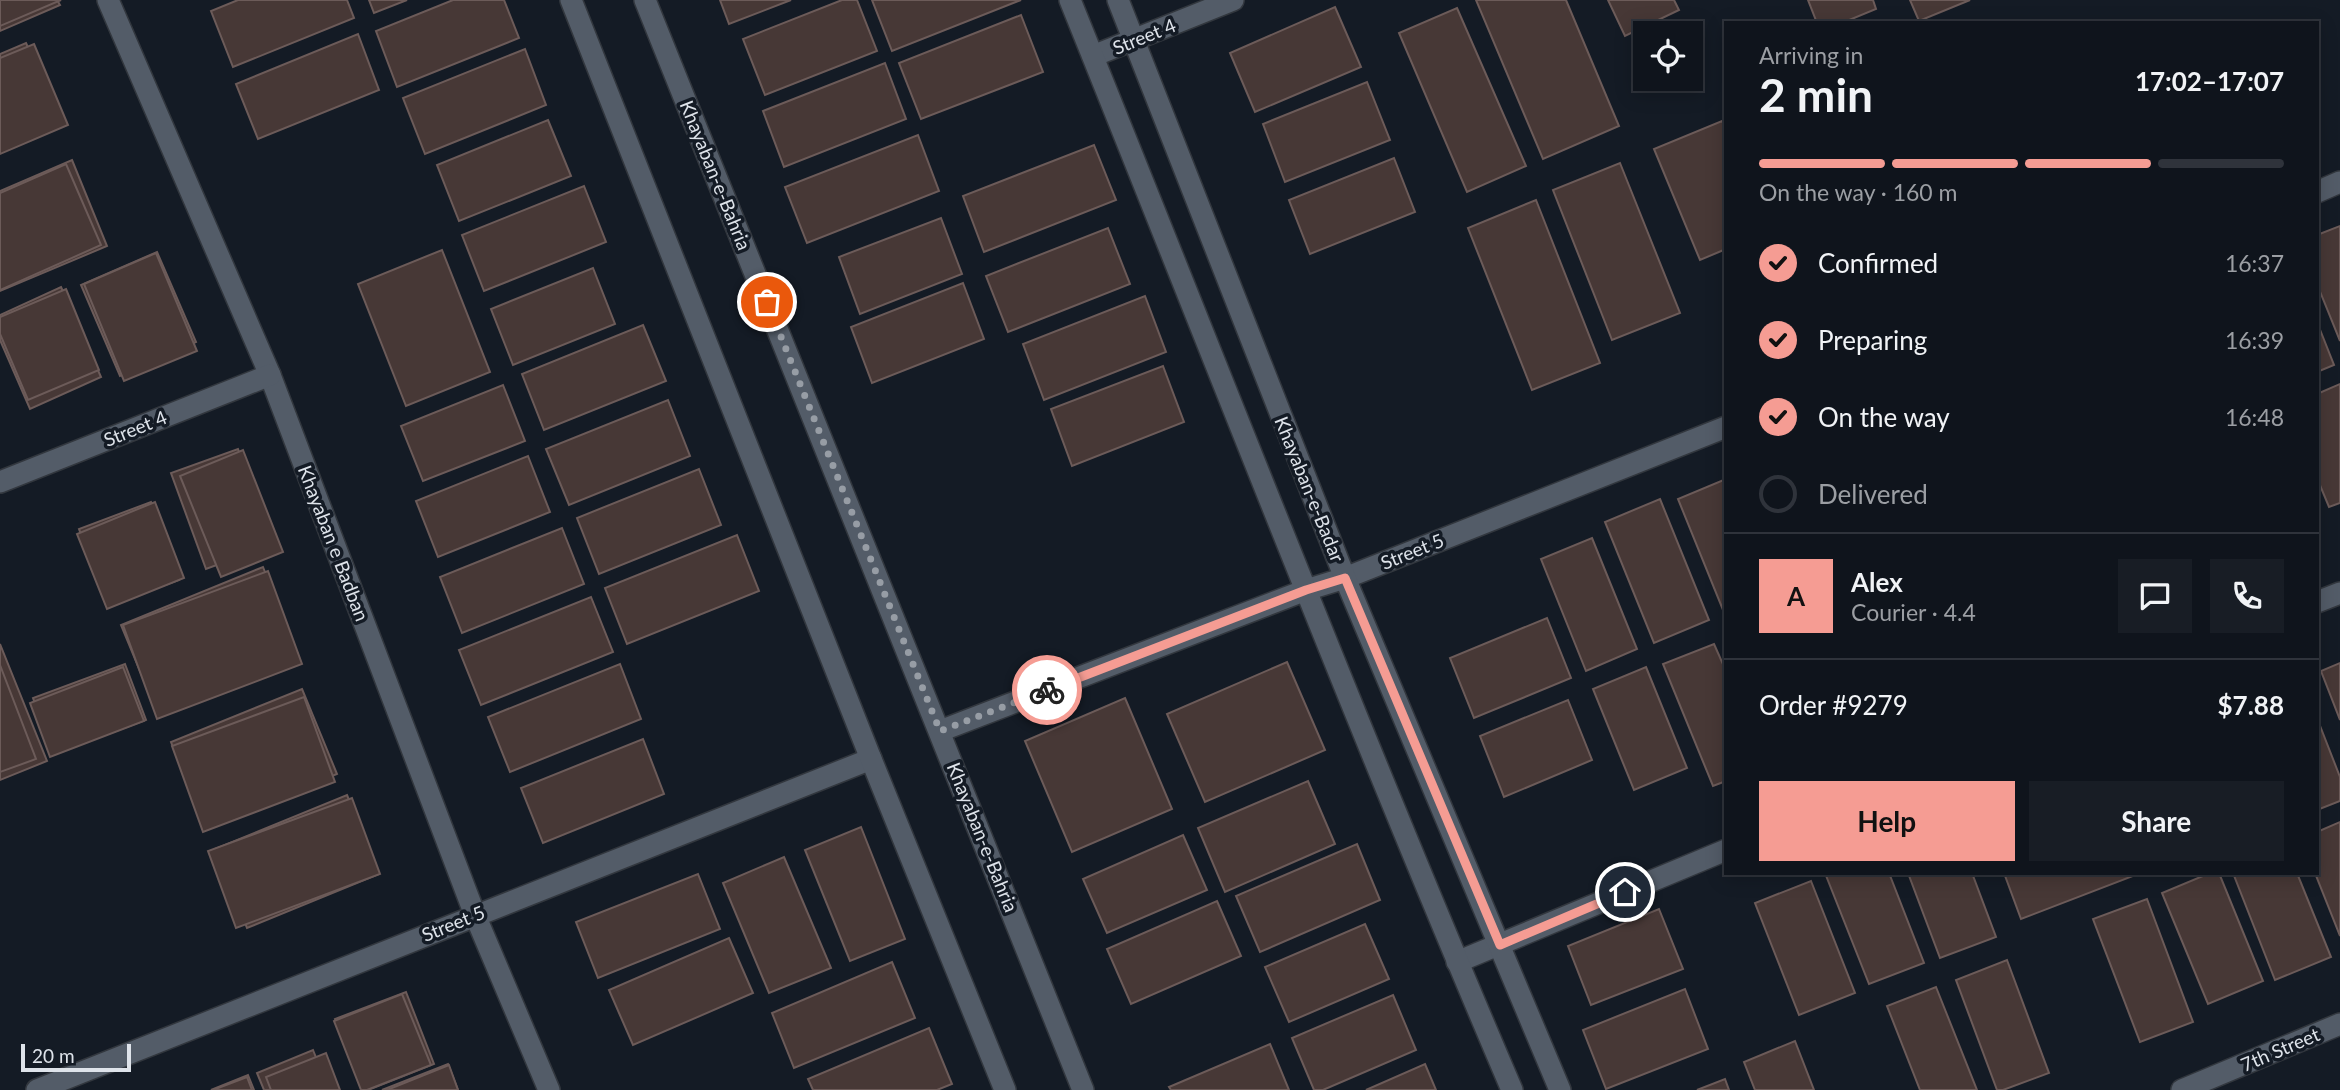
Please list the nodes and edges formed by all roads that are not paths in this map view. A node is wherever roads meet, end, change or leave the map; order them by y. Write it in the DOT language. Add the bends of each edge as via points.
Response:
graph roads {
  1 [pos="108,0"];
  2 [pos="571,0"];
  3 [pos="645,0"];
  4 [pos="1070,0"];
  5 [pos="1118,0"];
  6 [pos="1233,0"];
  7 [pos="1133,41"];
  8 [pos="1093,56"];
  9 [pos="2340,182"];
  10 [pos="2319,190"];
  11 [pos="270,375"];
  12 [pos="1724,428"];
  13 [pos="0,482"];
  14 [pos="1345,578"];
  15 [pos="1306,590"];
  16 [pos="2340,593"];
  17 [pos="2319,601"];
  18 [pos="940,731"];
  19 [pos="871,758"];
  20 [pos="1724,851"];
  21 [pos="475,915"];
  22 [pos="1500,945"];
  23 [pos="1457,962"];
  24 [pos="2340,1024"];
  25 [pos="37,1090"];
  26 [pos="549,1090"];
  27 [pos="1006,1090"];
  28 [pos="1083,1090"];
  29 [pos="1512,1090"];
  30 [pos="1560,1090"];
  31 [pos="2182,1090"];
  1 -- 11 [label="main road, Khayaban e Badban"];
  2 -- 19 [label="main road"];
  3 -- 18 [label="main road, Khayaban-e-Bahria"];
  4 -- 8 [label="main road"];
  5 -- 7 [label="main road, Khayaban-e-Badar"];
  6 -- 7 [label="main road, Street 4"];
  7 -- 8 [label="main road, Street 4"];
  7 -- 14 [label="main road, Khayaban-e-Badar"];
  8 -- 15 [label="main road"];
  9 -- 10 [label="main road"];
  11 -- 13 [label="main road, Street 4"];
  11 -- 21 [label="main road, Khayaban e Badban"];
  12 -- 14 [label="main road, Street 5"];
  14 -- 15 [label="main road, Street 5"];
  14 -- 22 [label="main road, Khayaban-e-Badar"];
  15 -- 18 [label="main road, Street 5"];
  15 -- 23 [label="main road"];
  16 -- 17 [label="main road"];
  18 -- 28 [label="main road, Khayaban-e-Bahria"];
  19 -- 21 [label="main road, Street 5"];
  19 -- 27 [label="main road"];
  20 -- 22 [label="main road"];
  21 -- 25 [label="main road, Street 5"];
  21 -- 26 [label="main road, Khayaban e Badban"];
  22 -- 23 [label="main road"];
  22 -- 30 [label="main road, Khayaban-e-Badar"];
  23 -- 29 [label="main road"];
  24 -- 31 [label="main road, 7th Street"];
}
